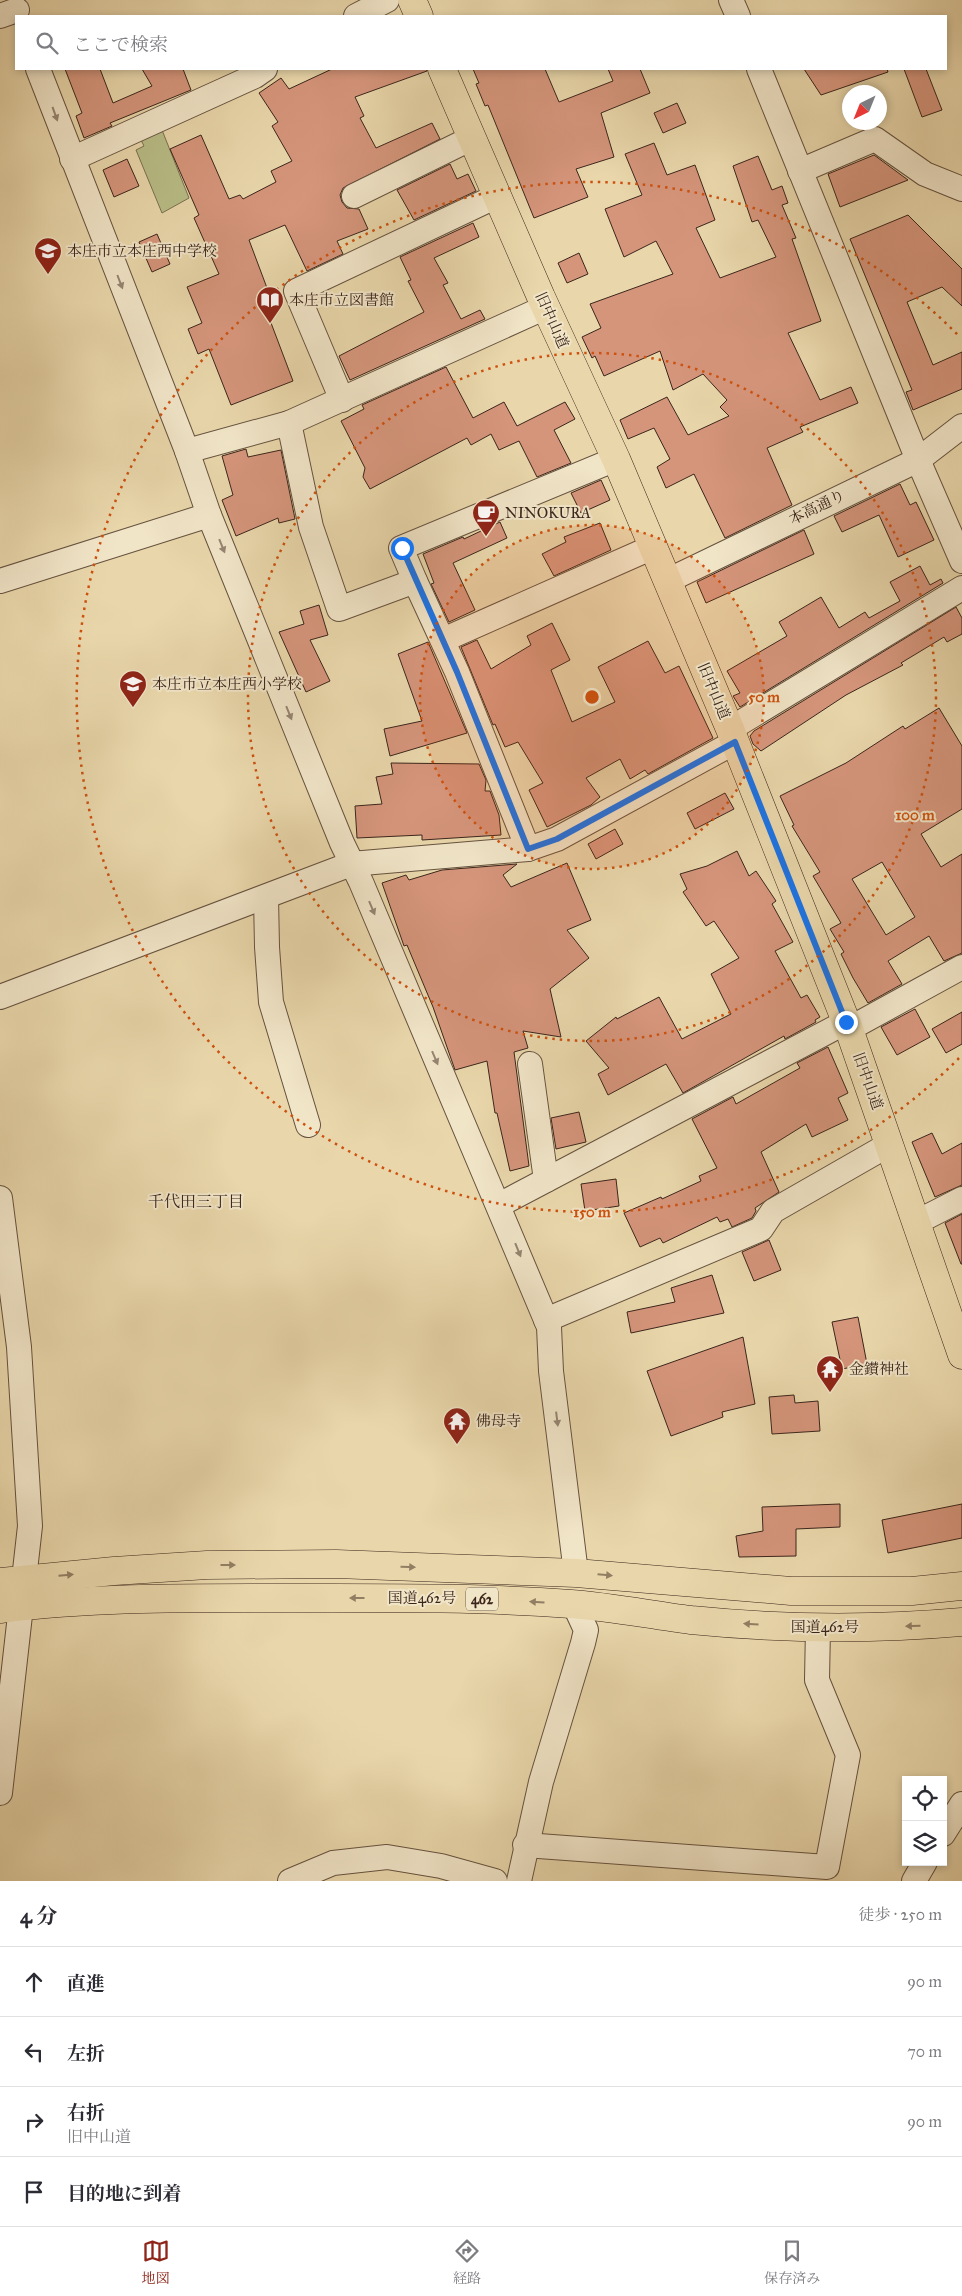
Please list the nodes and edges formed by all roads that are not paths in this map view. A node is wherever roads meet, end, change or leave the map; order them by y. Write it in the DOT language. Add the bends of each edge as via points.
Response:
graph roads {
  1 [pos="387,0"];
  2 [pos="412,0"];
  3 [pos="731,0"];
  4 [pos="358,15"];
  5 [pos="419,15"];
  6 [pos="738,15"];
  7 [pos="38,70"];
  8 [pos="264,70"];
  9 [pos="442,70"];
  10 [pos="759,70"];
  11 [pos="472,138"];
  12 [pos="72,159"];
  13 [pos="800,171"];
  14 [pos="962,189"];
  15 [pos="354,196"];
  16 [pos="497,196"];
  17 [pos="546,307"];
  18 [pos="342,400"];
  19 [pos="290,423"];
  20 [pos="962,426"];
  21 [pos="187,451"];
  22 [pos="616,459"];
  23 [pos="918,460"];
  24 [pos="209,515"];
  25 [pos="653,548"];
  26 [pos="962,561"];
  27 [pos="0,581"];
  28 [pos="415,581"];
  29 [pos="667,581"];
  30 [pos="962,588"];
  31 [pos="443,640"];
  32 [pos="732,735"];
  33 [pos="528,849"];
  34 [pos="351,864"];
  35 [pos="266,897"];
  36 [pos="962,967"];
  37 [pos="0,997"];
  38 [pos="848,1025"];
  39 [pos="530,1064"];
  40 [pos="308,1125"];
  41 [pos="890,1144"];
  42 [pos="546,1180"];
  43 [pos="0,1198"];
  44 [pos="962,1199"];
  45 [pos="499,1205"];
  46 [pos="917,1222"];
  47 [pos="2,1233"];
  48 [pos="546,1320"];
  49 [pos="962,1355"];
  50 [pos="10,1373"];
  51 [pos="576,1573"];
  52 [pos="12,1581"];
  53 [pos="962,1586"];
  54 [pos="574,1604"];
  55 [pos="10,1608"];
  56 [pos="962,1622"];
  57 [pos="818,1627"];
  58 [pos="0,1793"];
  59 [pos="962,1804"];
  60 [pos="947,1828"];
  61 [pos="525,1845"];
  62 [pos="923,1866"];
  63 [pos="290,1881"];
  64 [pos="495,1881"];
  65 [pos="519,1881"];
  66 [pos="914,1881"];
  1 -- 4 [label="street"];
  2 -- 5 [label="main road"];
  3 -- 6 [label="street"];
  7 -- 12 [label="street, one-way"];
  8 -- 12 [label="street"];
  9 -- 11 [label="main road, 旧中山道"];
  10 -- 13 [label="street"];
  11 -- 15 [label="street"];
  11 -- 16 [label="main road, 旧中山道"];
  12 -- 21 [label="street, one-way"];
  13 -- 14 [label="street" via="876,139 925,174"];
  13 -- 23 [label="street"];
  16 -- 17 [label="main road, 旧中山道"];
  16 -- 18 [label="street" via="296,291"];
  17 -- 18 [label="street"];
  17 -- 22 [label="main road, 旧中山道"];
  18 -- 19 [label="street"];
  19 -- 21 [label="street"];
  19 -- 28 [label="street" via="311,527 339,609"];
  20 -- 23 [label="street, 本高通り"];
  21 -- 24 [label="street"];
  22 -- 25 [label="main road, 旧中山道"];
  22 -- 28 [label="street" via="402,548"];
  23 -- 26 [label="street"];
  23 -- 29 [label="street, 本高通り"];
  24 -- 27 [label="street"];
  24 -- 34 [label="street, one-way"];
  25 -- 29 [label="main road, 旧中山道"];
  25 -- 31 [label="street"];
  28 -- 31 [label="street"];
  29 -- 32 [label="main road, 旧中山道"];
  30 -- 32 [label="street"];
  31 -- 33 [label="street"];
  32 -- 33 [label="street" via="557,839"];
  32 -- 38 [label="main road, 旧中山道"];
  33 -- 34 [label="street"];
  34 -- 35 [label="street"];
  34 -- 45 [label="street, one-way"];
  35 -- 37 [label="street"];
  35 -- 40 [label="street" via="272,1002"];
  36 -- 38 [label="street"];
  38 -- 41 [label="main road, 旧中山道"];
  38 -- 42 [label="street"];
  39 -- 42 [label="street"];
  41 -- 46 [label="main road, 旧中山道"];
  41 -- 48 [label="street" via="773,1211 762,1229"];
  42 -- 45 [label="street"];
  43 -- 47 [label="street"];
  44 -- 46 [label="street"];
  45 -- 48 [label="street, one-way"];
  46 -- 49 [label="main road, 旧中山道"];
  47 -- 50 [label="street" via="19,1347"];
  48 -- 51 [label="street, one-way"];
  50 -- 52 [label="street" via="30,1519"];
  52 -- 51 [label="main road, 国道462号 / 462, one-way" via="217,1565 336,1564"];
  51 -- 53 [label="main road, 国道462号 / 462, one-way" via="791,1591 912,1591"];
  52 -- 55 [label="street"];
  54 -- 55 [label="main road, 国道462号 / 462, one-way" via="451,1598 205,1598 41,1603"];
  57 -- 54 [label="main road, 国道462号 / 462, one-way" via="692,1620"];
  54 -- 61 [label="street" via="586,1630"];
  55 -- 58 [label="street"];
  56 -- 57 [label="main road, 国道462号 / 462, one-way"];
  57 -- 61 [label="street" via="817,1680 848,1755 827,1867"];
  59 -- 60 [label="street"];
  61 -- 65 [label="street"];
  62 -- 66 [label="street"];
  63 -- 64 [label="street" via="333,1863 387,1858 441,1866"];
}
